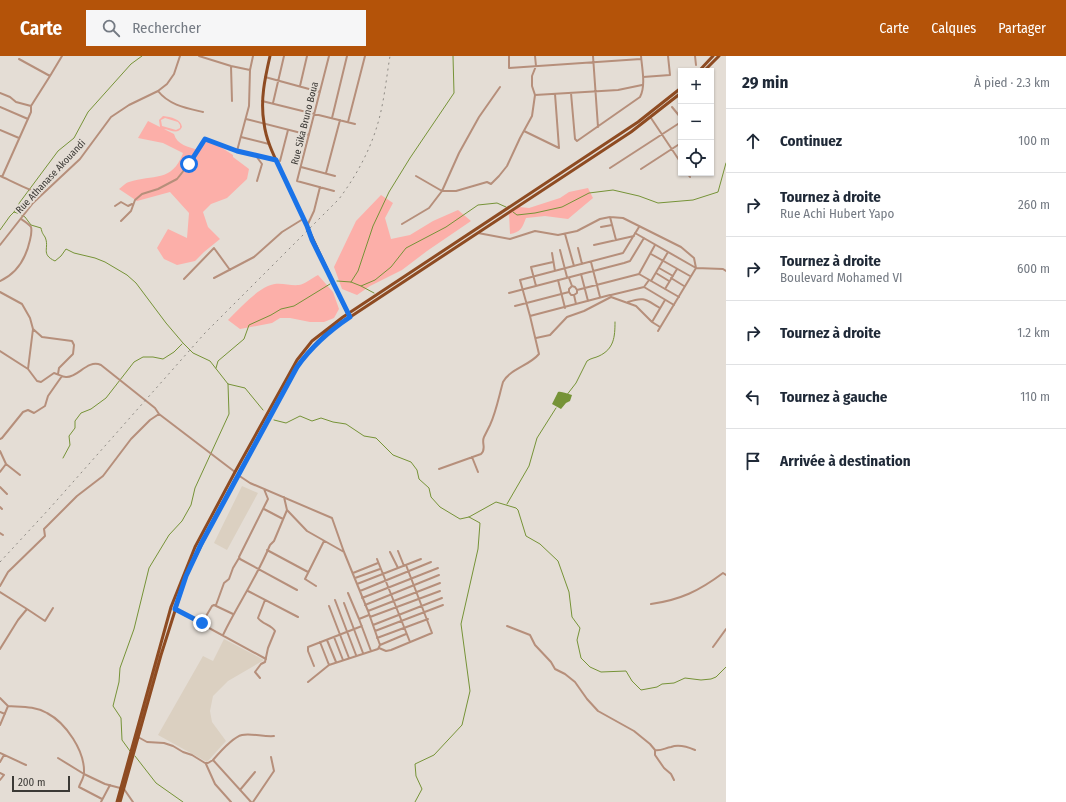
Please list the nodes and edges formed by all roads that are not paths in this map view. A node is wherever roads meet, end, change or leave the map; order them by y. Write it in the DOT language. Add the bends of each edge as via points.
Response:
graph roads {
  1 [pos="62,56"];
  2 [pos="180,56"];
  3 [pos="199,56"];
  4 [pos="253,56"];
  5 [pos="270,56"];
  6 [pos="284,56"];
  7 [pos="307,56"];
  8 [pos="329,56"];
  9 [pos="347,56"];
  10 [pos="365,56"];
  11 [pos="509,56"];
  12 [pos="535,56"];
  13 [pos="593,56"];
  14 [pos="641,56"];
  15 [pos="668,56"];
  16 [pos="695,56"];
  17 [pos="714,56"];
  18 [pos="719,56"];
  19 [pos="19,59"];
  20 [pos="641,59"];
  21 [pos="593,62"];
  22 [pos="696,65"];
  23 [pos="231,66"];
  24 [pos="536,66"];
  25 [pos="702,68"];
  26 [pos="707,68"];
  27 [pos="250,70"];
  28 [pos="50,76"];
  29 [pos="265,77"];
  30 [pos="643,77"];
  31 [pos="278,80"];
  32 [pos="642,85"];
  33 [pos="300,86"];
  34 [pos="500,87"];
  35 [pos="678,90"];
  36 [pos="158,91"];
  37 [pos="596,91"];
  38 [pos="320,92"];
  39 [pos="571,93"];
  40 [pos="0,94"];
  41 [pos="555,94"];
  42 [pos="535,95"];
  43 [pos="678,96"];
  44 [pos="232,101"];
  45 [pos="262,101"];
  46 [pos="273,103"];
  47 [pos="31,106"];
  48 [pos="0,107"];
  49 [pos="672,107"];
  50 [pos="203,112"];
  51 [pos="314,114"];
  52 [pos="678,114"];
  53 [pos="332,118"];
  54 [pos="651,118"];
  55 [pos="28,119"];
  56 [pos="246,119"];
  57 [pos="340,120"];
  58 [pos="348,122"];
  59 [pos="264,123"];
  60 [pos="355,124"];
  61 [pos="678,124"];
  62 [pos="598,127"];
  63 [pos="0,130"];
  64 [pos="288,130"];
  65 [pos="524,131"];
  66 [pos="662,134"];
  67 [pos="309,135"];
  68 [pos="241,137"];
  69 [pos="19,138"];
  70 [pos="269,144"];
  71 [pos="678,145"];
  72 [pos="672,149"];
  73 [pos="237,151"];
  74 [pos="255,155"];
  75 [pos="678,158"];
  76 [pos="276,160"];
  77 [pos="280,161"];
  78 [pos="301,167"];
  79 [pos="610,168"];
  80 [pos="641,169"];
  81 [pos="326,173"];
  82 [pos="1,176"];
  83 [pos="335,176"];
  84 [pos="416,176"];
  85 [pos="257,181"];
  86 [pos="320,187"];
  87 [pos="334,191"];
  88 [pos="442,191"];
  89 [pos="42,194"];
  90 [pos="133,203"];
  91 [pos="115,206"];
  92 [pos="23,217"];
  93 [pos="610,217"];
  94 [pos="303,219"];
  95 [pos="121,221"];
  96 [pos="402,224"];
  97 [pos="612,225"];
  98 [pos="307,227"];
  99 [pos="601,227"];
  100 [pos="639,227"];
  101 [pos="477,233"];
  102 [pos="565,234"];
  103 [pos="635,235"];
  104 [pos="644,238"];
  105 [pos="616,240"];
  106 [pos="0,245"];
  107 [pos="594,245"];
  108 [pos="655,245"];
  109 [pos="578,248"];
  110 [pos="560,250"];
  111 [pos="668,252"];
  112 [pos="552,253"];
  113 [pos="651,254"];
  114 [pos="663,261"];
  115 [pos="553,262"];
  116 [pos="591,262"];
  117 [pos="582,264"];
  118 [pos="574,266"];
  119 [pos="564,268"];
  120 [pos="659,268"];
  121 [pos="696,268"];
  122 [pos="677,269"];
  123 [pos="230,270"];
  124 [pos="593,270"];
  125 [pos="555,271"];
  126 [pos="726,271"];
  127 [pos="656,273"];
  128 [pos="581,274"];
  129 [pos="639,274"];
  130 [pos="690,276"];
  131 [pos="533,277"];
  132 [pos="214,278"];
  133 [pos="569,278"];
  134 [pos="184,279"];
  135 [pos="671,279"];
  136 [pos="558,280"];
  137 [pos="650,280"];
  138 [pos="0,281"];
  139 [pos="597,284"];
  140 [pos="536,286"];
  141 [pos="572,286"];
  142 [pos="685,286"];
  143 [pos="644,287"];
  144 [pos="584,288"];
  145 [pos="665,289"];
  146 [pos="523,290"];
  147 [pos="578,290"];
  148 [pos="0,292"];
  149 [pos="569,292"];
  150 [pos="509,293"];
  151 [pos="561,294"];
  152 [pos="574,295"];
  153 [pos="611,296"];
  154 [pos="679,297"];
  155 [pos="600,298"];
  156 [pos="665,300"];
  157 [pos="588,301"];
  158 [pos="627,302"];
  159 [pos="526,304"];
  160 [pos="576,304"];
  161 [pos="674,305"];
  162 [pos="515,306"];
  163 [pos="565,308"];
  164 [pos="660,308"];
  165 [pos="348,313"];
  166 [pos="530,316"];
  167 [pos="350,317"];
  168 [pos="652,322"];
  169 [pos="660,327"];
  170 [pos="33,329"];
  171 [pos="658,331"];
  172 [pos="536,338"];
  173 [pos="0,351"];
  174 [pos="28,368"];
  175 [pos="58,374"];
  176 [pos="62,376"];
  177 [pos="159,414"];
  178 [pos="0,439"];
  179 [pos="0,451"];
  180 [pos="472,457"];
  181 [pos="6,464"];
  182 [pos="439,469"];
  183 [pos="0,472"];
  184 [pos="235,472"];
  185 [pos="478,472"];
  186 [pos="20,475"];
  187 [pos="238,475"];
  188 [pos="0,487"];
  189 [pos="264,488"];
  190 [pos="7,494"];
  191 [pos="284,498"];
  192 [pos="264,509"];
  193 [pos="287,510"];
  194 [pos="284,519"];
  195 [pos="0,533"];
  196 [pos="3,535"];
  197 [pos="324,541"];
  198 [pos="267,550"];
  199 [pos="398,551"];
  200 [pos="344,552"];
  201 [pos="390,552"];
  202 [pos="239,558"];
  203 [pos="377,559"];
  204 [pos="421,559"];
  205 [pos="431,562"];
  206 [pos="378,563"];
  207 [pos="405,565"];
  208 [pos="258,568"];
  209 [pos="380,568"];
  210 [pos="398,568"];
  211 [pos="438,568"];
  212 [pos="308,572"];
  213 [pos="353,572"];
  214 [pos="409,572"];
  215 [pos="382,574"];
  216 [pos="440,575"];
  217 [pos="726,575"];
  218 [pos="355,578"];
  219 [pos="412,578"];
  220 [pos="385,581"];
  221 [pos="440,583"];
  222 [pos="357,584"];
  223 [pos="414,585"];
  224 [pos="0,586"];
  225 [pos="316,586"];
  226 [pos="388,588"];
  227 [pos="297,590"];
  228 [pos="248,591"];
  229 [pos="359,591"];
  230 [pos="440,591"];
  231 [pos="0,592"];
  232 [pos="417,592"];
  233 [pos="348,593"];
  234 [pos="390,594"];
  235 [pos="362,598"];
  236 [pos="419,598"];
  237 [pos="442,598"];
  238 [pos="265,600"];
  239 [pos="335,600"];
  240 [pos="393,601"];
  241 [pos="344,603"];
  242 [pos="651,604"];
  243 [pos="216,605"];
  244 [pos="365,605"];
  245 [pos="422,605"];
  246 [pos="443,605"];
  247 [pos="329,606"];
  248 [pos="53,608"];
  249 [pos="396,608"];
  250 [pos="175,609"];
  251 [pos="27,610"];
  252 [pos="368,611"];
  253 [pos="425,612"];
  254 [pos="233,614"];
  255 [pos="398,614"];
  256 [pos="298,616"];
  257 [pos="370,616"];
  258 [pos="359,619"];
  259 [pos="428,619"];
  260 [pos="401,621"];
  261 [pos="202,623"];
  262 [pos="373,625"];
  263 [pos="362,626"];
  264 [pos="507,626"];
  265 [pos="404,628"];
  266 [pos="354,629"];
  267 [pos="726,629"];
  268 [pos="375,631"];
  269 [pos="347,632"];
  270 [pos="406,634"];
  271 [pos="223,635"];
  272 [pos="340,635"];
  273 [pos="334,637"];
  274 [pos="377,638"];
  275 [pos="327,640"];
  276 [pos="320,642"];
  277 [pos="410,642"];
  278 [pos="379,646"];
  279 [pos="713,647"];
  280 [pos="0,649"];
  281 [pos="371,651"];
  282 [pos="363,653"];
  283 [pos="356,655"];
  284 [pos="349,658"];
  285 [pos="266,659"];
  286 [pos="343,660"];
  287 [pos="336,662"];
  288 [pos="329,665"];
  289 [pos="314,666"];
  290 [pos="260,678"];
  291 [pos="308,682"];
  292 [pos="0,698"];
  293 [pos="8,706"];
  294 [pos="0,712"];
  295 [pos="5,714"];
  296 [pos="0,725"];
  297 [pos="274,736"];
  298 [pos="138,737"];
  299 [pos="655,750"];
  300 [pos="695,750"];
  301 [pos="0,753"];
  302 [pos="4,755"];
  303 [pos="271,757"];
  304 [pos="58,758"];
  305 [pos="213,760"];
  306 [pos="0,762"];
  307 [pos="206,764"];
  308 [pos="26,765"];
  309 [pos="255,772"];
  310 [pos="0,773"];
  311 [pos="84,774"];
  312 [pos="0,780"];
  313 [pos="674,780"];
  314 [pos="110,785"];
  315 [pos="122,788"];
  316 [pos="240,790"];
  317 [pos="101,801"];
  318 [pos="117,802"];
  319 [pos="120,802"];
  320 [pos="133,802"];
  321 [pos="231,802"];
  322 [pos="252,802"];
  1 -- 28 [label="street"];
  2 -- 36 [label="street, Rue Athanase Akouandi" via="171,79"];
  3 -- 23 [label="street"];
  4 -- 27 [label="street"];
  5 -- 29 [label="main road"];
  6 -- 31 [label="street"];
  7 -- 33 [label="street"];
  8 -- 38 [label="street, Rue Sika Bruno Boua"];
  9 -- 53 [label="street"];
  10 -- 58 [label="street"];
  11 -- 24 [label="street" via="509,68"];
  12 -- 24 [label="street"];
  13 -- 21 [label="street"];
  14 -- 20 [label="street"];
  15 -- 30 [label="street" via="670,75"];
  16 -- 22 [label="street"];
  17 -- 25 [label="main road"];
  18 -- 26 [label="main road"];
  19 -- 28 [label="street"];
  20 -- 21 [label="street"];
  20 -- 30 [label="street"];
  21 -- 24 [label="street"];
  21 -- 37 [label="street"];
  23 -- 27 [label="street"];
  23 -- 44 [label="street"];
  24 -- 42 [label="street" via="532,76"];
  27 -- 56 [label="street"];
  28 -- 47 [label="street"];
  29 -- 31 [label="street"];
  29 -- 45 [label="main road"];
  30 -- 32 [label="street"];
  31 -- 33 [label="street"];
  31 -- 46 [label="street"];
  32 -- 37 [label="street"];
  32 -- 62 [label="street" via="640,98"];
  33 -- 38 [label="street"];
  34 -- 88 [label="street" via="479,117"];
  35 -- 165 [label="main road" via="638,122"];
  36 -- 50 [label="street" via="170,102"];
  36 -- 89 [label="street, Rue Athanase Akouandi" via="111,116 80,159"];
  37 -- 39 [label="street"];
  37 -- 62 [label="street"];
  38 -- 51 [label="street, Rue Sika Bruno Boua"];
  39 -- 41 [label="street"];
  39 -- 62 [label="street" via="576,140"];
  40 -- 47 [label="street"];
  41 -- 42 [label="street"];
  41 -- 65 [label="street" via="559,148"];
  42 -- 65 [label="street" via="532,116"];
  43 -- 54 [label="main road"];
  45 -- 46 [label="street"];
  45 -- 59 [label="main road"];
  46 -- 51 [label="street"];
  47 -- 55 [label="street" via="32,112"];
  48 -- 55 [label="street"];
  49 -- 52 [label="street"];
  51 -- 53 [label="street"];
  51 -- 67 [label="street, Rue Sika Bruno Boua"];
  53 -- 57 [label="street"];
  54 -- 66 [label="street"];
  54 -- 101 [label="main road"];
  55 -- 69 [label="street"];
  56 -- 59 [label="street"];
  56 -- 68 [label="street"];
  57 -- 58 [label="street"];
  57 -- 81 [label="street"];
  58 -- 60 [label="street"];
  59 -- 64 [label="street"];
  59 -- 70 [label="main road"];
  61 -- 66 [label="street"];
  63 -- 69 [label="street"];
  64 -- 67 [label="street"];
  64 -- 77 [label="street"];
  65 -- 88 [label="street" via="507,166 490,184 487,182 456,191"];
  66 -- 72 [label="street"];
  66 -- 79 [label="street"];
  67 -- 78 [label="street, Rue Sika Bruno Boua"];
  68 -- 70 [label="street"];
  68 -- 73 [label="street"];
  69 -- 82 [label="street"];
  70 -- 76 [label="main road"];
  71 -- 72 [label="street"];
  72 -- 75 [label="street"];
  72 -- 80 [label="street"];
  73 -- 74 [label="street"];
  73 -- 90 [label="street" via="205,139 177,179 142,194"];
  74 -- 76 [label="street"];
  74 -- 85 [label="street" via="262,164"];
  76 -- 94 [label="main road"];
  78 -- 81 [label="street"];
  78 -- 86 [label="street, Rue Sika Bruno Boua" via="298,181"];
  81 -- 83 [label="street"];
  82 -- 89 [label="street"];
  84 -- 88 [label="street"];
  86 -- 87 [label="street, Rue Sika Bruno Boua"];
  86 -- 98 [label="street"];
  88 -- 96 [label="street" via="429,208"];
  89 -- 92 [label="street, Rue Athanase Akouandi"];
  90 -- 91 [label="street" via="128,206 121,202"];
  90 -- 95 [label="street" via="131,211"];
  92 -- 106 [label="street, Rue Athanase Akouandi"];
  92 -- 138 [label="street" via="31,230 26,255 16,270"];
  93 -- 97 [label="street"];
  93 -- 100 [label="street" via="623,218"];
  93 -- 102 [label="street"];
  94 -- 98 [label="main road"];
  94 -- 123 [label="street" via="282,232 254,257"];
  97 -- 99 [label="street"];
  97 -- 105 [label="street"];
  98 -- 165 [label="main road, bridge"];
  100 -- 103 [label="street"];
  100 -- 121 [label="street" via="682,247 694,258"];
  101 -- 102 [label="street" via="507,239 534,231 554,235"];
  101 -- 167 [label="main road"];
  102 -- 118 [label="street"];
  103 -- 104 [label="street"];
  103 -- 105 [label="street"];
  103 -- 116 [label="street" via="623,253"];
  104 -- 108 [label="street"];
  104 -- 124 [label="street" via="630,261"];
  105 -- 107 [label="street"];
  108 -- 111 [label="street"];
  108 -- 113 [label="street"];
  109 -- 117 [label="street"];
  110 -- 119 [label="street"];
  111 -- 114 [label="street"];
  111 -- 121 [label="street"];
  112 -- 115 [label="street"];
  113 -- 114 [label="street"];
  113 -- 129 [label="street"];
  114 -- 120 [label="street"];
  114 -- 122 [label="street"];
  115 -- 125 [label="street"];
  115 -- 131 [label="street" via="531,267"];
  116 -- 117 [label="street"];
  116 -- 124 [label="street"];
  117 -- 118 [label="street"];
  118 -- 119 [label="street"];
  119 -- 125 [label="street"];
  119 -- 133 [label="street"];
  120 -- 127 [label="street"];
  120 -- 135 [label="street"];
  121 -- 126 [label="street"];
  121 -- 130 [label="street"];
  122 -- 130 [label="street"];
  122 -- 135 [label="street"];
  123 -- 132 [label="street"];
  123 -- 134 [label="street" via="214,248"];
  124 -- 128 [label="street"];
  124 -- 139 [label="street"];
  125 -- 131 [label="street"];
  127 -- 135 [label="street"];
  127 -- 137 [label="street"];
  128 -- 133 [label="street"];
  128 -- 144 [label="street"];
  129 -- 137 [label="street"];
  129 -- 139 [label="street"];
  130 -- 142 [label="street"];
  131 -- 140 [label="street"];
  131 -- 146 [label="street" via="520,280"];
  133 -- 136 [label="street"];
  133 -- 141 [label="street"];
  135 -- 142 [label="street"];
  135 -- 145 [label="street"];
  136 -- 140 [label="street"];
  136 -- 151 [label="street"];
  137 -- 143 [label="street"];
  137 -- 145 [label="street"];
  139 -- 144 [label="street"];
  139 -- 155 [label="street"];
  140 -- 146 [label="street"];
  141 -- 147 [label="street"];
  141 -- 149 [label="street"];
  142 -- 154 [label="street"];
  143 -- 153 [label="street"];
  143 -- 156 [label="street"];
  144 -- 147 [label="street"];
  144 -- 157 [label="street"];
  145 -- 154 [label="street"];
  146 -- 150 [label="street"];
  146 -- 159 [label="street"];
  147 -- 152 [label="street"];
  148 -- 170 [label="street" via="22,304"];
  149 -- 151 [label="street"];
  149 -- 152 [label="street"];
  151 -- 159 [label="street"];
  151 -- 163 [label="street"];
  152 -- 160 [label="street"];
  153 -- 155 [label="street"];
  153 -- 158 [label="street"];
  153 -- 172 [label="street" via="567,317 550,335"];
  154 -- 161 [label="street"];
  155 -- 157 [label="street"];
  156 -- 161 [label="street"];
  156 -- 164 [label="street"];
  157 -- 160 [label="street"];
  158 -- 164 [label="street" via="639,298"];
  158 -- 168 [label="street" via="636,306"];
  159 -- 162 [label="street"];
  159 -- 166 [label="street"];
  160 -- 163 [label="street"];
  161 -- 169 [label="street"];
  163 -- 166 [label="street"];
  164 -- 168 [label="street"];
  165 -- 167 [label="main road"];
  165 -- 184 [label="main road" via="322,332 301,354 288,373"];
  166 -- 172 [label="street"];
  167 -- 187 [label="main road" via="315,344 297,367"];
  168 -- 169 [label="street"];
  169 -- 171 [label="street"];
  170 -- 174 [label="street"];
  170 -- 175 [label="street" via="42,337 72,341 74,344 73,354 59,368"];
  172 -- 180 [label="street" via="539,354 507,376 503,382 482,442 484,452"];
  173 -- 174 [label="street"];
  174 -- 175 [label="street" via="40,382 54,373"];
  175 -- 176 [label="street"];
  176 -- 177 [label="street" via="70,377 85,367 98,363 155,408"];
  176 -- 178 [label="street" via="48,396 45,406 34,413 28,410 23,412"];
  177 -- 184 [label="street"];
  177 -- 224 [label="street" via="131,439 103,476 77,496 44,529 45,536 8,572"];
  179 -- 181 [label="street"];
  180 -- 182 [label="street"];
  180 -- 185 [label="street"];
  181 -- 183 [label="street"];
  181 -- 186 [label="street"];
  184 -- 187 [label="street"];
  184 -- 315 [label="main road" via="195,547 171,607"];
  187 -- 189 [label="street"];
  187 -- 250 [label="main road" via="186,576"];
  188 -- 190 [label="street"];
  189 -- 191 [label="street"];
  189 -- 192 [label="street" via="268,500"];
  191 -- 193 [label="street"];
  191 -- 200 [label="street" via="332,518"];
  192 -- 194 [label="street"];
  192 -- 202 [label="street"];
  193 -- 194 [label="street"];
  193 -- 197 [label="street" via="307,531"];
  194 -- 198 [label="street"];
  195 -- 196 [label="street"];
  197 -- 200 [label="street"];
  197 -- 212 [label="street"];
  198 -- 208 [label="street"];
  198 -- 212 [label="street"];
  199 -- 207 [label="street"];
  200 -- 213 [label="street"];
  201 -- 210 [label="street"];
  202 -- 208 [label="street"];
  202 -- 243 [label="street" via="229,579 224,583"];
  203 -- 206 [label="street"];
  204 -- 207 [label="street"];
  205 -- 214 [label="street"];
  206 -- 209 [label="street"];
  206 -- 213 [label="street"];
  207 -- 210 [label="street"];
  207 -- 214 [label="street"];
  208 -- 227 [label="street"];
  208 -- 228 [label="street"];
  209 -- 215 [label="street"];
  209 -- 218 [label="street"];
  210 -- 215 [label="street"];
  211 -- 219 [label="street"];
  212 -- 225 [label="street" via="305,580"];
  213 -- 218 [label="street"];
  214 -- 219 [label="street"];
  214 -- 220 [label="street"];
  215 -- 220 [label="street"];
  215 -- 222 [label="street"];
  216 -- 223 [label="street"];
  217 -- 242 [label="street" via="723,573 693,593"];
  218 -- 222 [label="street"];
  219 -- 223 [label="street"];
  219 -- 226 [label="street"];
  220 -- 226 [label="street"];
  220 -- 229 [label="street"];
  221 -- 232 [label="street"];
  222 -- 229 [label="street"];
  223 -- 232 [label="street"];
  223 -- 234 [label="street"];
  226 -- 234 [label="street"];
  226 -- 235 [label="street"];
  228 -- 238 [label="street"];
  228 -- 254 [label="street"];
  229 -- 235 [label="street"];
  230 -- 236 [label="street"];
  231 -- 251 [label="street"];
  232 -- 236 [label="street"];
  232 -- 240 [label="street"];
  233 -- 258 [label="street"];
  234 -- 240 [label="street"];
  234 -- 244 [label="street"];
  235 -- 244 [label="street"];
  236 -- 245 [label="street"];
  236 -- 249 [label="street"];
  237 -- 245 [label="street"];
  238 -- 256 [label="street"];
  238 -- 285 [label="street" via="258,618 275,631"];
  239 -- 269 [label="street"];
  240 -- 249 [label="street"];
  240 -- 252 [label="street"];
  241 -- 266 [label="street"];
  243 -- 254 [label="street"];
  243 -- 261 [label="street" via="212,606"];
  244 -- 252 [label="street"];
  245 -- 253 [label="street"];
  245 -- 255 [label="street"];
  246 -- 253 [label="street"];
  247 -- 272 [label="street"];
  248 -- 251 [label="street" via="45,621"];
  249 -- 255 [label="street"];
  249 -- 257 [label="street"];
  250 -- 261 [label="street"];
  250 -- 298 [label="main road"];
  251 -- 280 [label="street"];
  252 -- 257 [label="street"];
  253 -- 259 [label="street"];
  253 -- 260 [label="street"];
  254 -- 271 [label="street"];
  255 -- 260 [label="street"];
  255 -- 262 [label="street"];
  257 -- 258 [label="street"];
  257 -- 262 [label="street"];
  258 -- 263 [label="street"];
  259 -- 265 [label="street"];
  259 -- 277 [label="street" via="432,633"];
  260 -- 265 [label="street"];
  260 -- 268 [label="street"];
  261 -- 271 [label="street"];
  262 -- 268 [label="street"];
  263 -- 266 [label="street"];
  263 -- 281 [label="street"];
  264 -- 299 [label="street" via="530,635 555,669 575,682 598,711 634,731"];
  265 -- 270 [label="street"];
  265 -- 274 [label="street"];
  266 -- 269 [label="street"];
  266 -- 282 [label="street"];
  267 -- 279 [label="street"];
  268 -- 274 [label="street"];
  269 -- 272 [label="street"];
  269 -- 283 [label="street"];
  270 -- 277 [label="street"];
  270 -- 278 [label="street"];
  271 -- 285 [label="street"];
  272 -- 273 [label="street"];
  272 -- 284 [label="street"];
  273 -- 275 [label="street"];
  273 -- 286 [label="street"];
  274 -- 278 [label="street"];
  275 -- 276 [label="street"];
  275 -- 287 [label="street"];
  276 -- 288 [label="street"];
  276 -- 289 [label="street" via="307,648"];
  277 -- 278 [label="street" via="386,651"];
  278 -- 281 [label="street"];
  281 -- 282 [label="street"];
  282 -- 283 [label="street"];
  283 -- 284 [label="street"];
  284 -- 286 [label="street"];
  285 -- 290 [label="street" via="255,672"];
  286 -- 287 [label="street"];
  287 -- 288 [label="street"];
  288 -- 291 [label="street"];
  292 -- 293 [label="street"];
  293 -- 295 [label="street"];
  293 -- 311 [label="street" via="30,707 47,712 58,720 78,746"];
  294 -- 295 [label="street"];
  295 -- 296 [label="street"];
  297 -- 305 [label="street" via="241,735"];
  298 -- 307 [label="street" via="147,742 173,746"];
  298 -- 315 [label="main road"];
  299 -- 300 [label="street" via="681,746"];
  299 -- 313 [label="street" via="655,755"];
  301 -- 302 [label="street"];
  302 -- 306 [label="street"];
  302 -- 308 [label="street"];
  303 -- 322 [label="street" via="274,771 256,800"];
  304 -- 311 [label="street"];
  305 -- 307 [label="street"];
  305 -- 316 [label="street"];
  307 -- 321 [label="street" via="215,784"];
  309 -- 316 [label="street"];
  310 -- 312 [label="street" via="4,775"];
  311 -- 314 [label="street"];
  311 -- 317 [label="street" via="79,787"];
  314 -- 315 [label="street"];
  314 -- 317 [label="street"];
  315 -- 318 [label="main road"];
  315 -- 319 [label="main road"];
  315 -- 320 [label="street"];
  316 -- 322 [label="street"];
}
